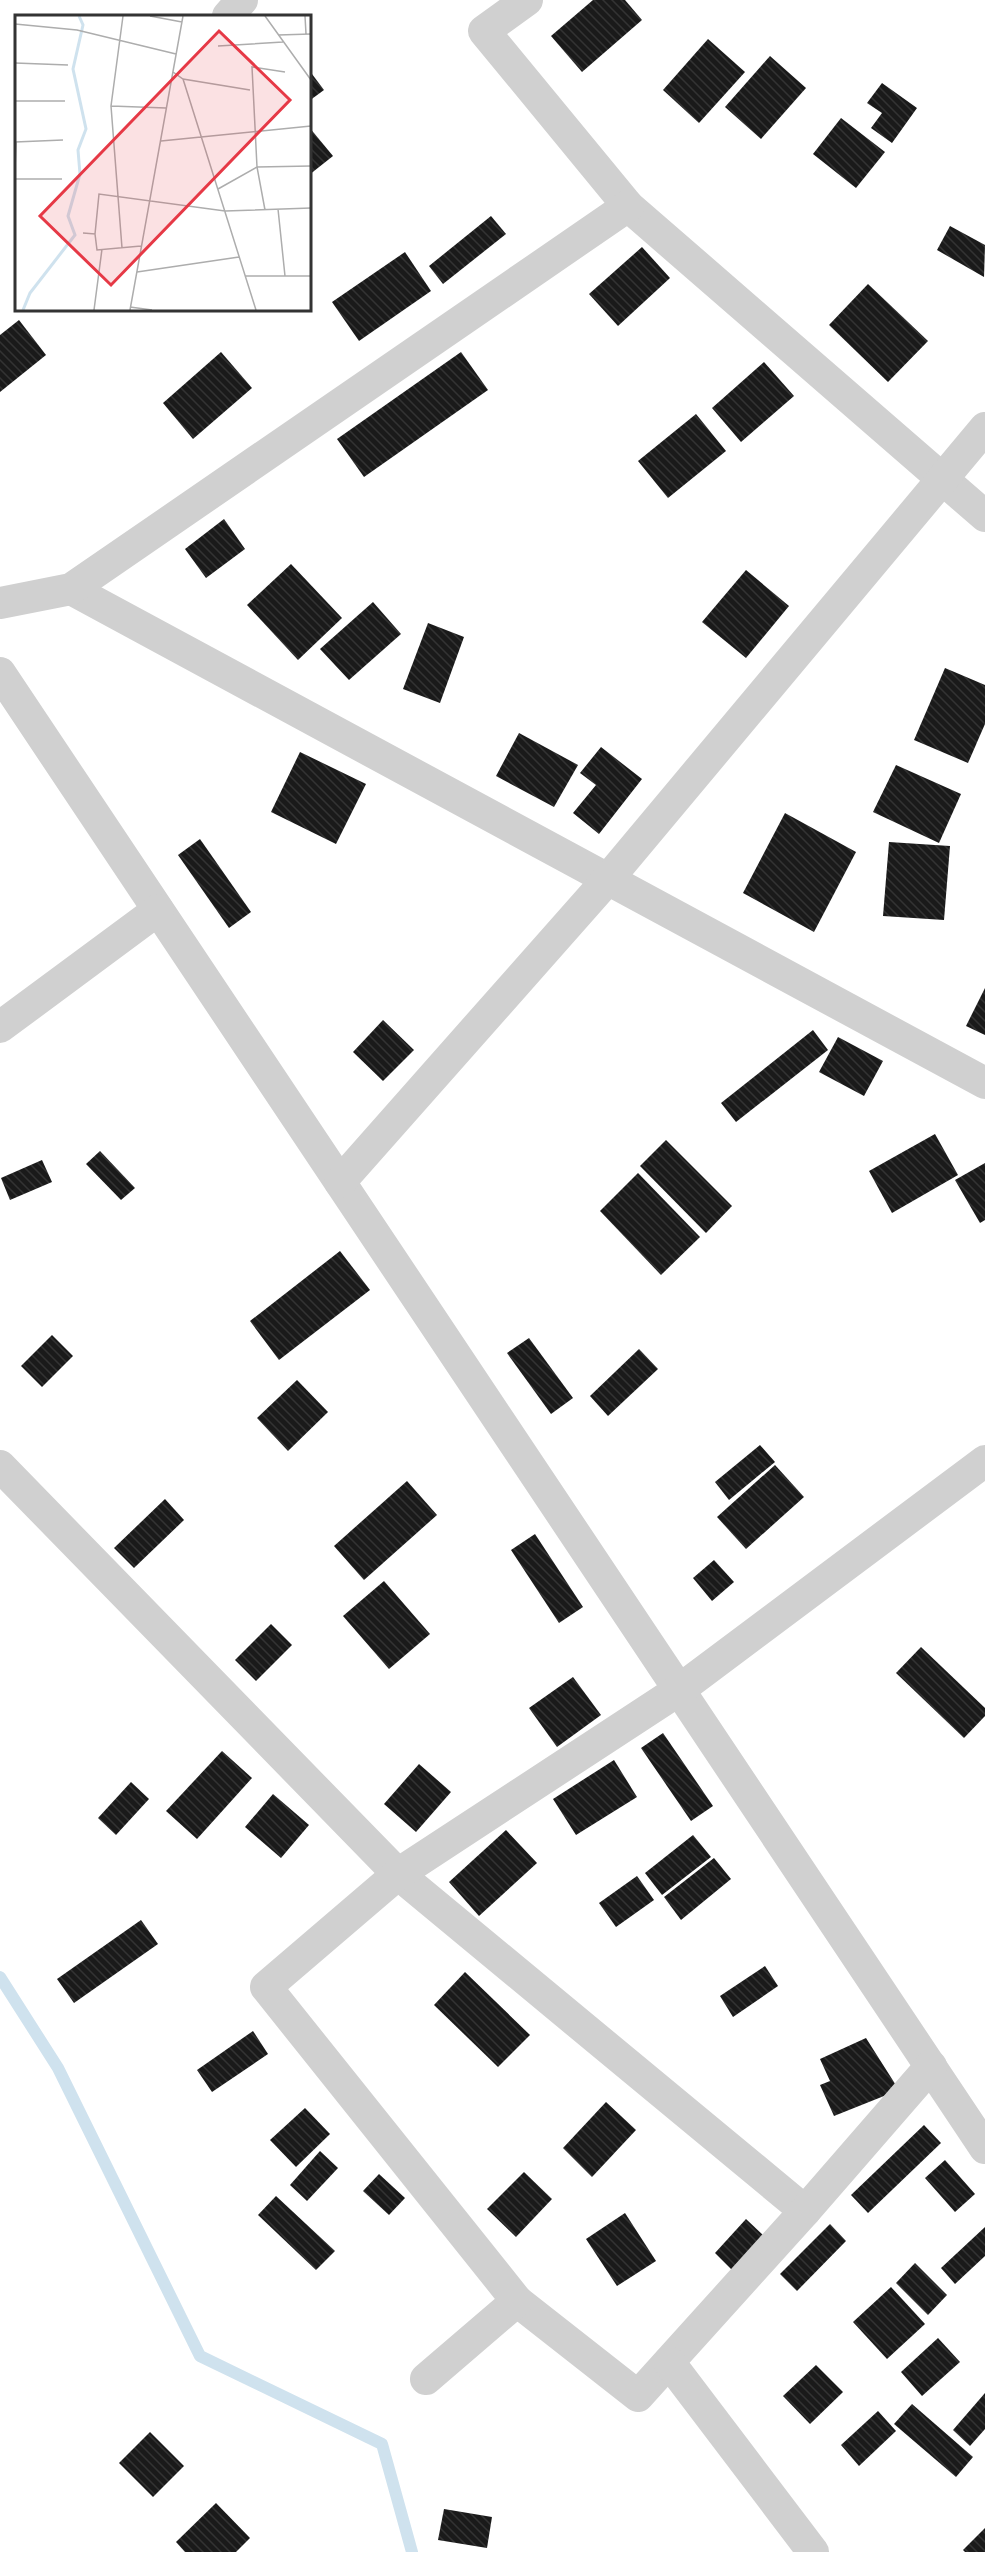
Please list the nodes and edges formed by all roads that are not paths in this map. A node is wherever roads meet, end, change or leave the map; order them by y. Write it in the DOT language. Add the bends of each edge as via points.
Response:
graph roads {
  1 [pos="242,0"];
  2 [pos="526,0"];
  3 [pos="229,15"];
  4 [pos="628,206"];
  5 [pos="985,428"];
  6 [pos="942,479"];
  7 [pos="985,516"];
  8 [pos="71,589"];
  9 [pos="0,603"];
  10 [pos="0,673"];
  11 [pos="608,879"];
  12 [pos="158,910"];
  13 [pos="0,1027"];
  14 [pos="985,1083"];
  15 [pos="340,1182"];
  16 [pos="985,1461"];
  17 [pos="0,1467"];
  18 [pos="679,1690"];
  19 [pos="398,1874"];
  20 [pos="930,2066"];
  21 [pos="985,2148"];
  22 [pos="805,2211"];
  23 [pos="517,2301"];
  24 [pos="669,2362"];
  25 [pos="426,2379"];
  26 [pos="813,2552"];
  1 -- 3 [label="street"];
  2 -- 4 [label="street" via="484,31"];
  4 -- 6 [label="street"];
  4 -- 8 [label="street"];
  5 -- 6 [label="street"];
  6 -- 7 [label="street"];
  6 -- 11 [label="street"];
  8 -- 9 [label="street"];
  8 -- 11 [label="street"];
  10 -- 12 [label="street"];
  11 -- 14 [label="street"];
  11 -- 15 [label="street"];
  12 -- 13 [label="street"];
  12 -- 15 [label="street"];
  15 -- 18 [label="street"];
  16 -- 18 [label="street"];
  17 -- 19 [label="street"];
  18 -- 19 [label="street"];
  18 -- 20 [label="street"];
  19 -- 22 [label="street"];
  19 -- 23 [label="street" via="266,1988"];
  20 -- 21 [label="street"];
  20 -- 22 [label="street"];
  22 -- 24 [label="street"];
  23 -- 24 [label="street" via="638,2396"];
  23 -- 25 [label="street"];
  24 -- 26 [label="street"];
}
